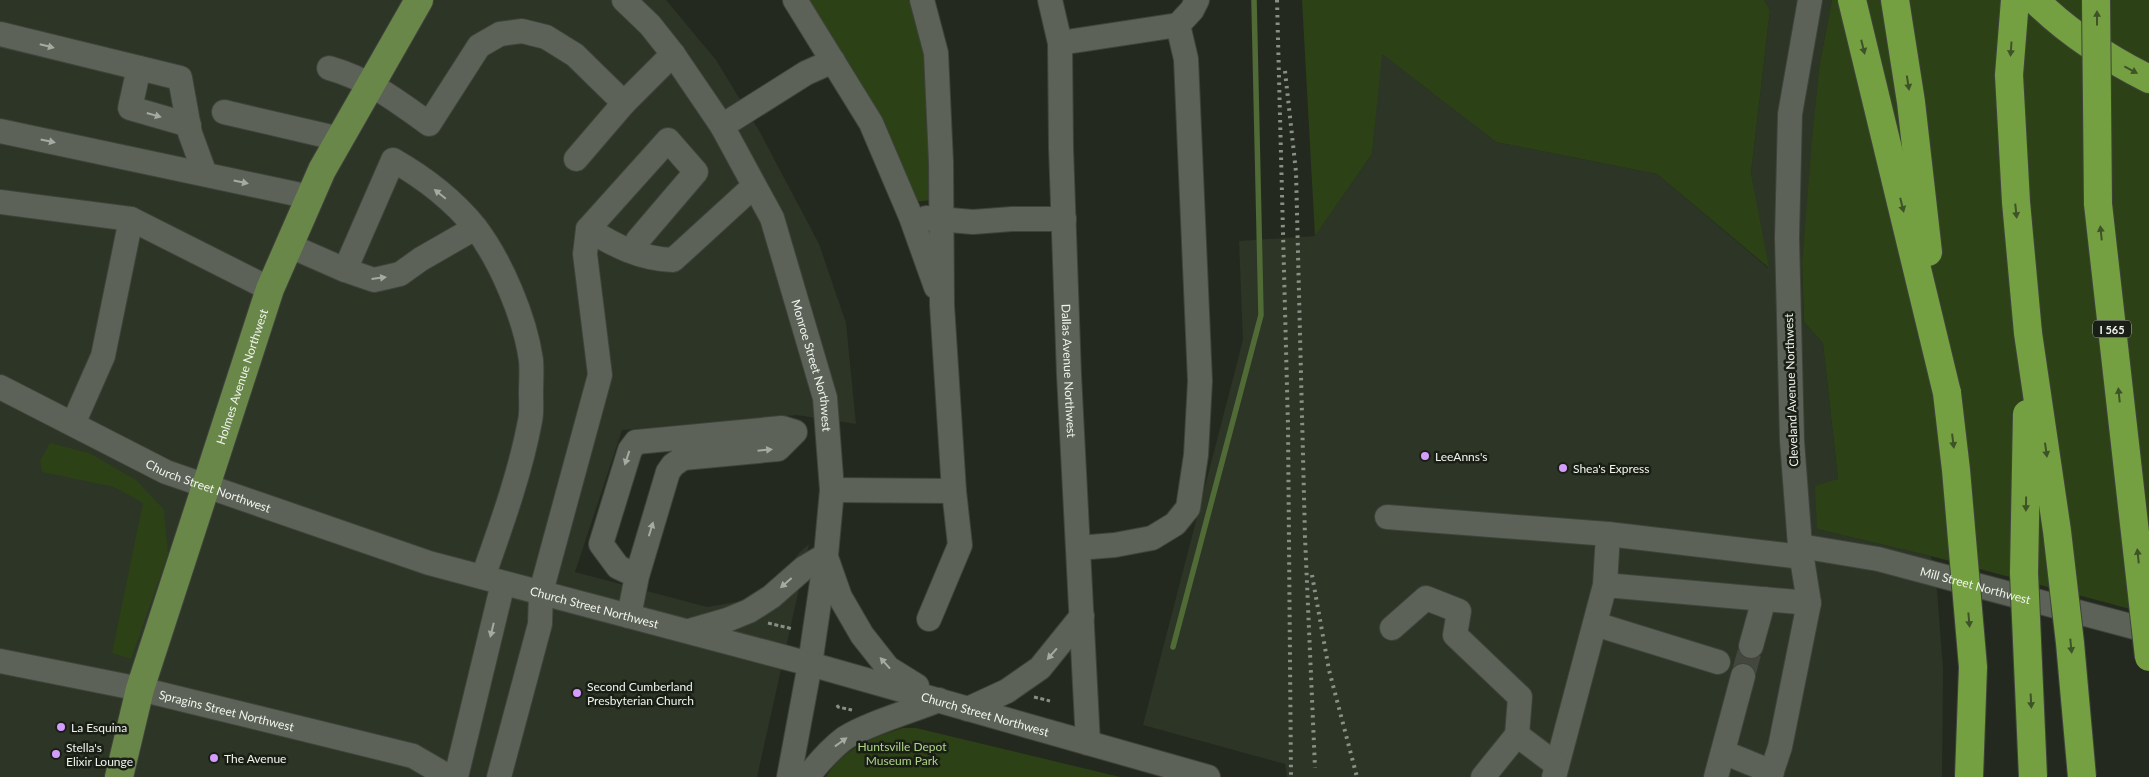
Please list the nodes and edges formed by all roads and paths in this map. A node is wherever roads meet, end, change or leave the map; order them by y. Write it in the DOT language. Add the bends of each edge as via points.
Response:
graph roads {
  1 [pos="420,0"];
  2 [pos="624,0"];
  3 [pos="794,0"];
  4 [pos="922,0"];
  5 [pos="1050,0"];
  6 [pos="1197,0"];
  7 [pos="1810,0"];
  8 [pos="1852,0"];
  9 [pos="1895,0"];
  10 [pos="2015,0"];
  11 [pos="2035,0"];
  12 [pos="2096,0"];
  13 [pos="1178,25"];
  14 [pos="0,34"];
  15 [pos="1060,43"];
  16 [pos="673,54"];
  17 [pos="833,61"];
  18 [pos="139,68"];
  19 [pos="329,68"];
  20 [pos="2149,79"];
  21 [pos="371,84"];
  22 [pos="624,103"];
  23 [pos="224,112"];
  24 [pos="189,125"];
  25 [pos="722,126"];
  26 [pos="0,131"];
  27 [pos="340,139"];
  28 [pos="576,159"];
  29 [pos="204,174"];
  30 [pos="754,186"];
  31 [pos="310,197"];
  32 [pos="0,202"];
  33 [pos="911,217"];
  34 [pos="941,218"];
  35 [pos="130,219"];
  36 [pos="1064,219"];
  37 [pos="475,228"];
  38 [pos="588,229"];
  39 [pos="288,245"];
  40 [pos="634,252"];
  41 [pos="345,270"];
  42 [pos="270,289"];
  43 [pos="942,305"];
  44 [pos="2028,333"];
  45 [pos="0,387"];
  46 [pos="1947,392"];
  47 [pos="73,424"];
  48 [pos="827,430"];
  49 [pos="795,432"];
  50 [pos="667,439"];
  51 [pos="668,472"];
  52 [pos="206,486"];
  53 [pos="832,490"];
  54 [pos="954,491"];
  55 [pos="1387,517"];
  56 [pos="1608,534"];
  57 [pos="1078,548"];
  58 [pos="1801,551"];
  59 [pos="826,556"];
  60 [pos="637,576"];
  61 [pos="493,580"];
  62 [pos="1605,585"];
  63 [pos="541,592"];
  64 [pos="1764,599"];
  65 [pos="1809,603"];
  66 [pos="629,616"];
  67 [pos="1082,616"];
  68 [pos="929,620"];
  69 [pos="759,622"];
  70 [pos="1595,624"];
  71 [pos="793,628"];
  72 [pos="1392,628"];
  73 [pos="688,631"];
  74 [pos="2149,631"];
  75 [pos="1751,646"];
  76 [pos="2149,657"];
  77 [pos="0,661"];
  78 [pos="1718,662"];
  79 [pos="810,664"];
  80 [pos="1743,676"];
  81 [pos="140,689"];
  82 [pos="939,700"];
  83 [pos="968,709"];
  84 [pos="1517,734"];
  85 [pos="1088,743"];
  86 [pos="1723,752"];
  87 [pos="1556,771"];
  88 [pos="1771,774"];
  89 [pos="119,777"];
  90 [pos="449,777"];
  91 [pos="456,777"];
  92 [pos="499,777"];
  93 [pos="789,777"];
  94 [pos="807,777"];
  95 [pos="1208,777"];
  96 [pos="1483,777"];
  97 [pos="1716,777"];
  98 [pos="1969,777"];
  99 [pos="2033,777"];
  100 [pos="2082,777"];
  1 -- 21 [label="main road, Holmes Avenue Northwest"];
  2 -- 16 [label="street, Monroe Street Northwest"];
  3 -- 17 [label="street"];
  4 -- 34 [label="street" via="936,53"];
  5 -- 15 [label="street, Dallas Avenue Northwest"];
  6 -- 13 [label="street"];
  7 -- 58 [label="street, Cleveland Avenue Northwest" via="1790,114 1787,238 1792,441"];
  8 -- 46 [label="highway, one-way"];
  9 -- 46 [label="highway, one-way"];
  10 -- 44 [label="highway, one-way" via="2009,76"];
  11 -- 20 [label="highway, one-way" via="2072,33"];
  76 -- 12 [label="highway, I 565, one-way, bridge" via="2098,204"];
  13 -- 15 [label="street"];
  13 -- 57 [label="street" via="1186,58 1200,381 1196,455 1188,508 1175,524 1152,538"];
  14 -- 18 [label="street, one-way"];
  15 -- 36 [label="street, Dallas Avenue Northwest"];
  16 -- 22 [label="street"];
  16 -- 25 [label="street, Monroe Street Northwest"];
  17 -- 25 [label="street" via="806,73"];
  17 -- 33 [label="street" via="871,123"];
  18 -- 24 [label="street" via="180,78"];
  18 -- 24 [label="street, one-way" via="130,108"];
  19 -- 21 [label="street"];
  21 -- 22 [label="street" via="429,124 479,46 500,34 522,31 546,37 575,55"];
  21 -- 27 [label="main road, Holmes Avenue Northwest"];
  22 -- 28 [label="street"];
  23 -- 27 [label="street"];
  24 -- 29 [label="street"];
  25 -- 30 [label="street, Monroe Street Northwest"];
  26 -- 29 [label="street, one-way"];
  27 -- 31 [label="main road, Holmes Avenue Northwest"];
  29 -- 31 [label="street, one-way"];
  30 -- 40 [label="street" via="673,260"];
  30 -- 48 [label="street, Monroe Street Northwest" via="772,218 824,398"];
  31 -- 39 [label="main road, Holmes Avenue Northwest"];
  32 -- 35 [label="street"];
  33 -- 34 [label="street"];
  33 -- 43 [label="street"];
  34 -- 36 [label="street" via="973,222"];
  34 -- 43 [label="street"];
  35 -- 42 [label="street"];
  35 -- 47 [label="street" via="103,356"];
  36 -- 57 [label="street, Dallas Avenue Northwest"];
  41 -- 37 [label="street, one-way" via="374,280 400,274"];
  37 -- 41 [label="street, one-way" via="454,204 393,160"];
  37 -- 61 [label="street" via="509,289 522,321 531,360 531,419 508,504"];
  38 -- 40 [label="street" via="620,248"];
  38 -- 40 [label="street" via="668,140 696,172 638,240"];
  38 -- 63 [label="street" via="586,254 600,375"];
  39 -- 41 [label="street"];
  39 -- 42 [label="main road, Holmes Avenue Northwest"];
  42 -- 52 [label="main road, Holmes Avenue Northwest"];
  43 -- 54 [label="street"];
  44 -- 99 [label="highway, one-way, bridge" via="2024,573"];
  44 -- 100 [label="highway, one-way, bridge" via="2057,531"];
  45 -- 47 [label="street, Church Street Northwest"];
  46 -- 98 [label="highway, one-way, bridge" via="1973,667"];
  47 -- 52 [label="street, Church Street Northwest" via="166,472"];
  48 -- 49 [label="street"];
  48 -- 53 [label="street, Monroe Street Northwest"];
  49 -- 50 [label="street" via="782,428"];
  51 -- 49 [label="street, one-way" via="683,458 778,449"];
  50 -- 51 [label="street"];
  50 -- 60 [label="street, one-way" via="636,442 630,450 601,544 618,566"];
  60 -- 51 [label="street, one-way"];
  52 -- 61 [label="street, Church Street Northwest" via="429,563"];
  52 -- 81 [label="main road, Holmes Avenue Northwest"];
  53 -- 54 [label="street"];
  53 -- 59 [label="street, Monroe Street Northwest"];
  54 -- 68 [label="street" via="960,545"];
  55 -- 56 [label="street, Mill Street Northwest"];
  56 -- 58 [label="street, Mill Street Northwest"];
  56 -- 62 [label="street"];
  57 -- 67 [label="street, Dallas Avenue Northwest"];
  58 -- 65 [label="street, Cleveland Avenue Northwest"];
  58 -- 74 [label="street, Mill Street Northwest" via="1878,558"];
  59 -- 73 [label="street, one-way" via="804,568 771,597 749,611"];
  59 -- 79 [label="street, Monroe Street Northwest"];
  82 -- 59 [label="street, one-way" via="888,668 840,598"];
  60 -- 66 [label="street"];
  61 -- 63 [label="street, Church Street Northwest"];
  61 -- 91 [label="street, one-way"];
  62 -- 64 [label="street"];
  62 -- 70 [label="street"];
  63 -- 66 [label="street, Church Street Northwest"];
  63 -- 92 [label="street" via="540,624"];
  64 -- 65 [label="street"];
  64 -- 75 [label="street"];
  65 -- 88 [label="street, Cleveland Avenue Northwest" via="1780,747"];
  66 -- 73 [label="street, Church Street Northwest"];
  67 -- 83 [label="street, one-way" via="1040,668 1007,691"];
  67 -- 85 [label="street, Dallas Avenue Northwest"];
  69 -- 71 [label="path"];
  70 -- 78 [label="street"];
  70 -- 87 [label="street"];
  72 -- 84 [label="street" via="1426,598 1458,611 1456,635 1520,697"];
  73 -- 79 [label="street, Church Street Northwest"];
  77 -- 81 [label="street, Spragins Street Northwest"];
  79 -- 82 [label="street, Church Street Northwest"];
  79 -- 93 [label="street, Monroe Street Northwest"];
  80 -- 86 [label="street"];
  81 -- 89 [label="main road, Holmes Avenue Northwest"];
  81 -- 90 [label="street, Spragins Street Northwest" via="412,756"];
  82 -- 83 [label="street, Church Street Northwest"];
  94 -- 82 [label="street, one-way" via="828,752 858,731"];
  83 -- 85 [label="street, Church Street Northwest"];
  84 -- 87 [label="street"];
  84 -- 96 [label="street"];
  85 -- 95 [label="street, Church Street Northwest"];
  86 -- 88 [label="street"];
  86 -- 97 [label="street"];
}
